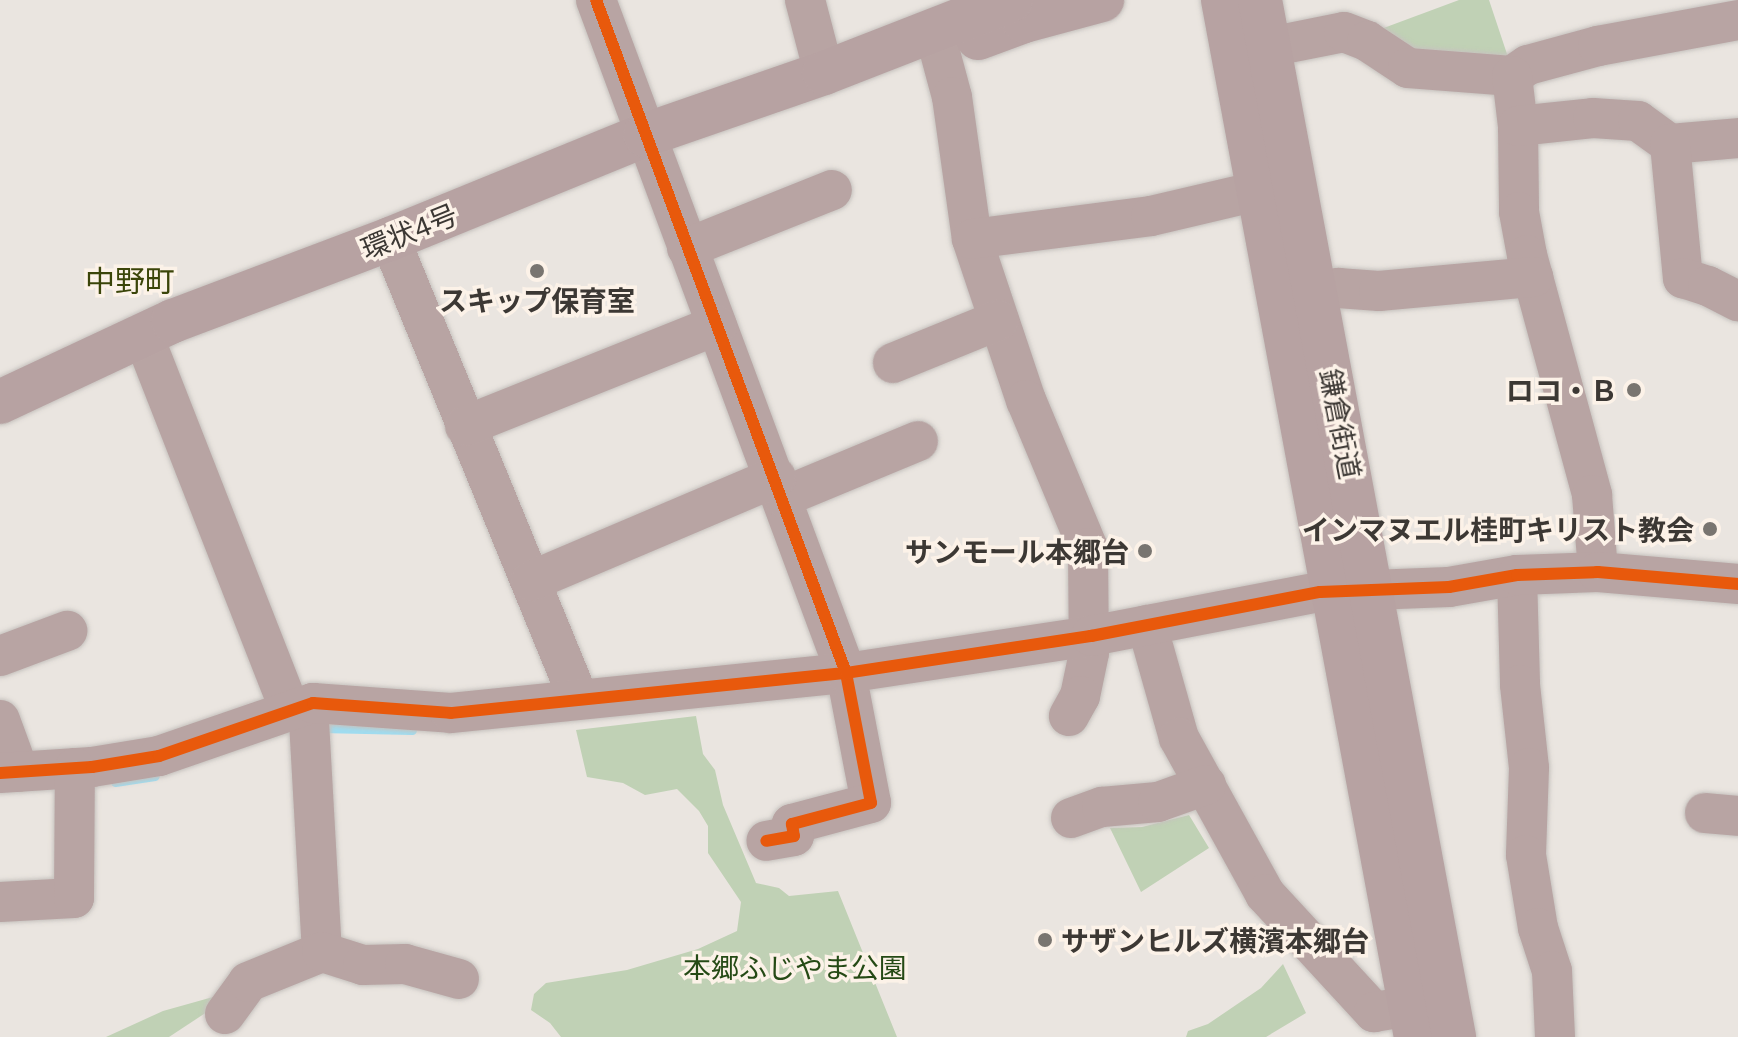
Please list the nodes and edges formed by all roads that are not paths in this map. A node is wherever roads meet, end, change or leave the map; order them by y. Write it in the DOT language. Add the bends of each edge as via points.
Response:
graph roads {
  1 [pos="596,0"];
  2 [pos="805,0"];
  3 [pos="1011,0"];
  4 [pos="1102,0"];
  5 [pos="1223,0"];
  6 [pos="1260,0"];
  7 [pos="1738,20"];
  8 [pos="937,41"];
  9 [pos="1269,47"];
  10 [pos="824,73"];
  11 [pos="1512,76"];
  12 [pos="1518,126"];
  13 [pos="645,135"];
  14 [pos="1738,138"];
  15 [pos="1670,144"];
  16 [pos="832,190"];
  17 [pos="1258,191"];
  18 [pos="390,239"];
  19 [pos="972,239"];
  20 [pos="687,248"];
  21 [pos="1530,266"];
  22 [pos="1316,293"];
  23 [pos="1738,301"];
  24 [pos="999,320"];
  25 [pos="717,325"];
  26 [pos="143,335"];
  27 [pos="893,363"];
  28 [pos="0,402"];
  29 [pos="465,426"];
  30 [pos="918,441"];
  31 [pos="780,487"];
  32 [pos="1598,572"];
  33 [pos="1517,575"];
  34 [pos="531,581"];
  35 [pos="1738,584"];
  36 [pos="1352,590"];
  37 [pos="1148,627"];
  38 [pos="67,631"];
  39 [pos="1091,636"];
  40 [pos="0,656"];
  41 [pos="846,673"];
  42 [pos="579,699"];
  43 [pos="304,712"];
  44 [pos="1069,716"];
  45 [pos="0,720"];
  46 [pos="9,772"];
  47 [pos="75,781"];
  48 [pos="1206,785"];
  49 [pos="1071,818"];
  50 [pos="766,841"];
  51 [pos="0,902"];
  52 [pos="322,952"];
  53 [pos="459,979"];
  54 [pos="225,1014"];
  55 [pos="1413,1022"];
  56 [pos="1454,1037"];
  57 [pos="1555,1037"];
  1 -- 13 [label="street"];
  2 -- 10 [label="street"];
  3 -- 8 [label="main road, 環状4号"];
  4 -- 8 [label="main road, 環状4号"];
  5 -- 17 [label="main road, 鎌倉街道"];
  6 -- 9 [label="main road, 鎌倉街道"];
  7 -- 11 [label="street" via="1598,46 1528,65"];
  8 -- 10 [label="main road, 環状4号"];
  8 -- 19 [label="street" via="952,97"];
  9 -- 11 [label="street" via="1344,32 1408,68"];
  9 -- 22 [label="main road, 鎌倉街道"];
  10 -- 13 [label="main road, 環状4号"];
  11 -- 12 [label="street"];
  12 -- 15 [label="street" via="1593,118 1638,121"];
  12 -- 21 [label="street" via="1519,212"];
  13 -- 18 [label="main road, 環状4号"];
  13 -- 20 [label="street"];
  14 -- 15 [label="street"];
  15 -- 23 [label="street" via="1683,278"];
  16 -- 20 [label="street"];
  17 -- 19 [label="street" via="1151,216"];
  17 -- 36 [label="main road, 鎌倉街道"];
  18 -- 26 [label="main road, 環状4号"];
  18 -- 29 [label="street"];
  19 -- 24 [label="street"];
  20 -- 25 [label="street"];
  21 -- 22 [label="street" via="1379,291 1338,288"];
  21 -- 32 [label="street" via="1592,495"];
  22 -- 36 [label="main road, 鎌倉街道"];
  24 -- 27 [label="street"];
  24 -- 39 [label="street" via="1088,548"];
  25 -- 29 [label="street"];
  25 -- 31 [label="street"];
  26 -- 28 [label="main road, 環状4号"];
  26 -- 43 [label="street"];
  29 -- 34 [label="street"];
  30 -- 31 [label="street"];
  31 -- 34 [label="street"];
  31 -- 41 [label="street"];
  32 -- 33 [label="street"];
  32 -- 35 [label="street"];
  33 -- 36 [label="street" via="1449,587"];
  33 -- 57 [label="street" via="1529,768 1526,855 1538,928 1552,971"];
  34 -- 42 [label="street"];
  36 -- 37 [label="street"];
  36 -- 55 [label="main road, 鎌倉街道"];
  36 -- 56 [label="main road, 鎌倉街道"];
  37 -- 39 [label="street"];
  37 -- 48 [label="street" via="1179,738"];
  38 -- 40 [label="street"];
  39 -- 41 [label="street"];
  39 -- 44 [label="street" via="1080,696"];
  41 -- 42 [label="street"];
  41 -- 50 [label="street" via="871,803 792,824 794,836"];
  42 -- 43 [label="street" via="451,713"];
  43 -- 47 [label="street" via="179,758"];
  43 -- 52 [label="street" via="312,763"];
  45 -- 46 [label="street"];
  46 -- 47 [label="street"];
  47 -- 51 [label="street" via="74,898"];
  48 -- 49 [label="street" via="1158,802 1102,807"];
  48 -- 55 [label="street" via="1265,894 1362,1002 1374,1012"];
  52 -- 53 [label="street" via="363,965 405,964"];
  52 -- 54 [label="street" via="248,982"];
}
